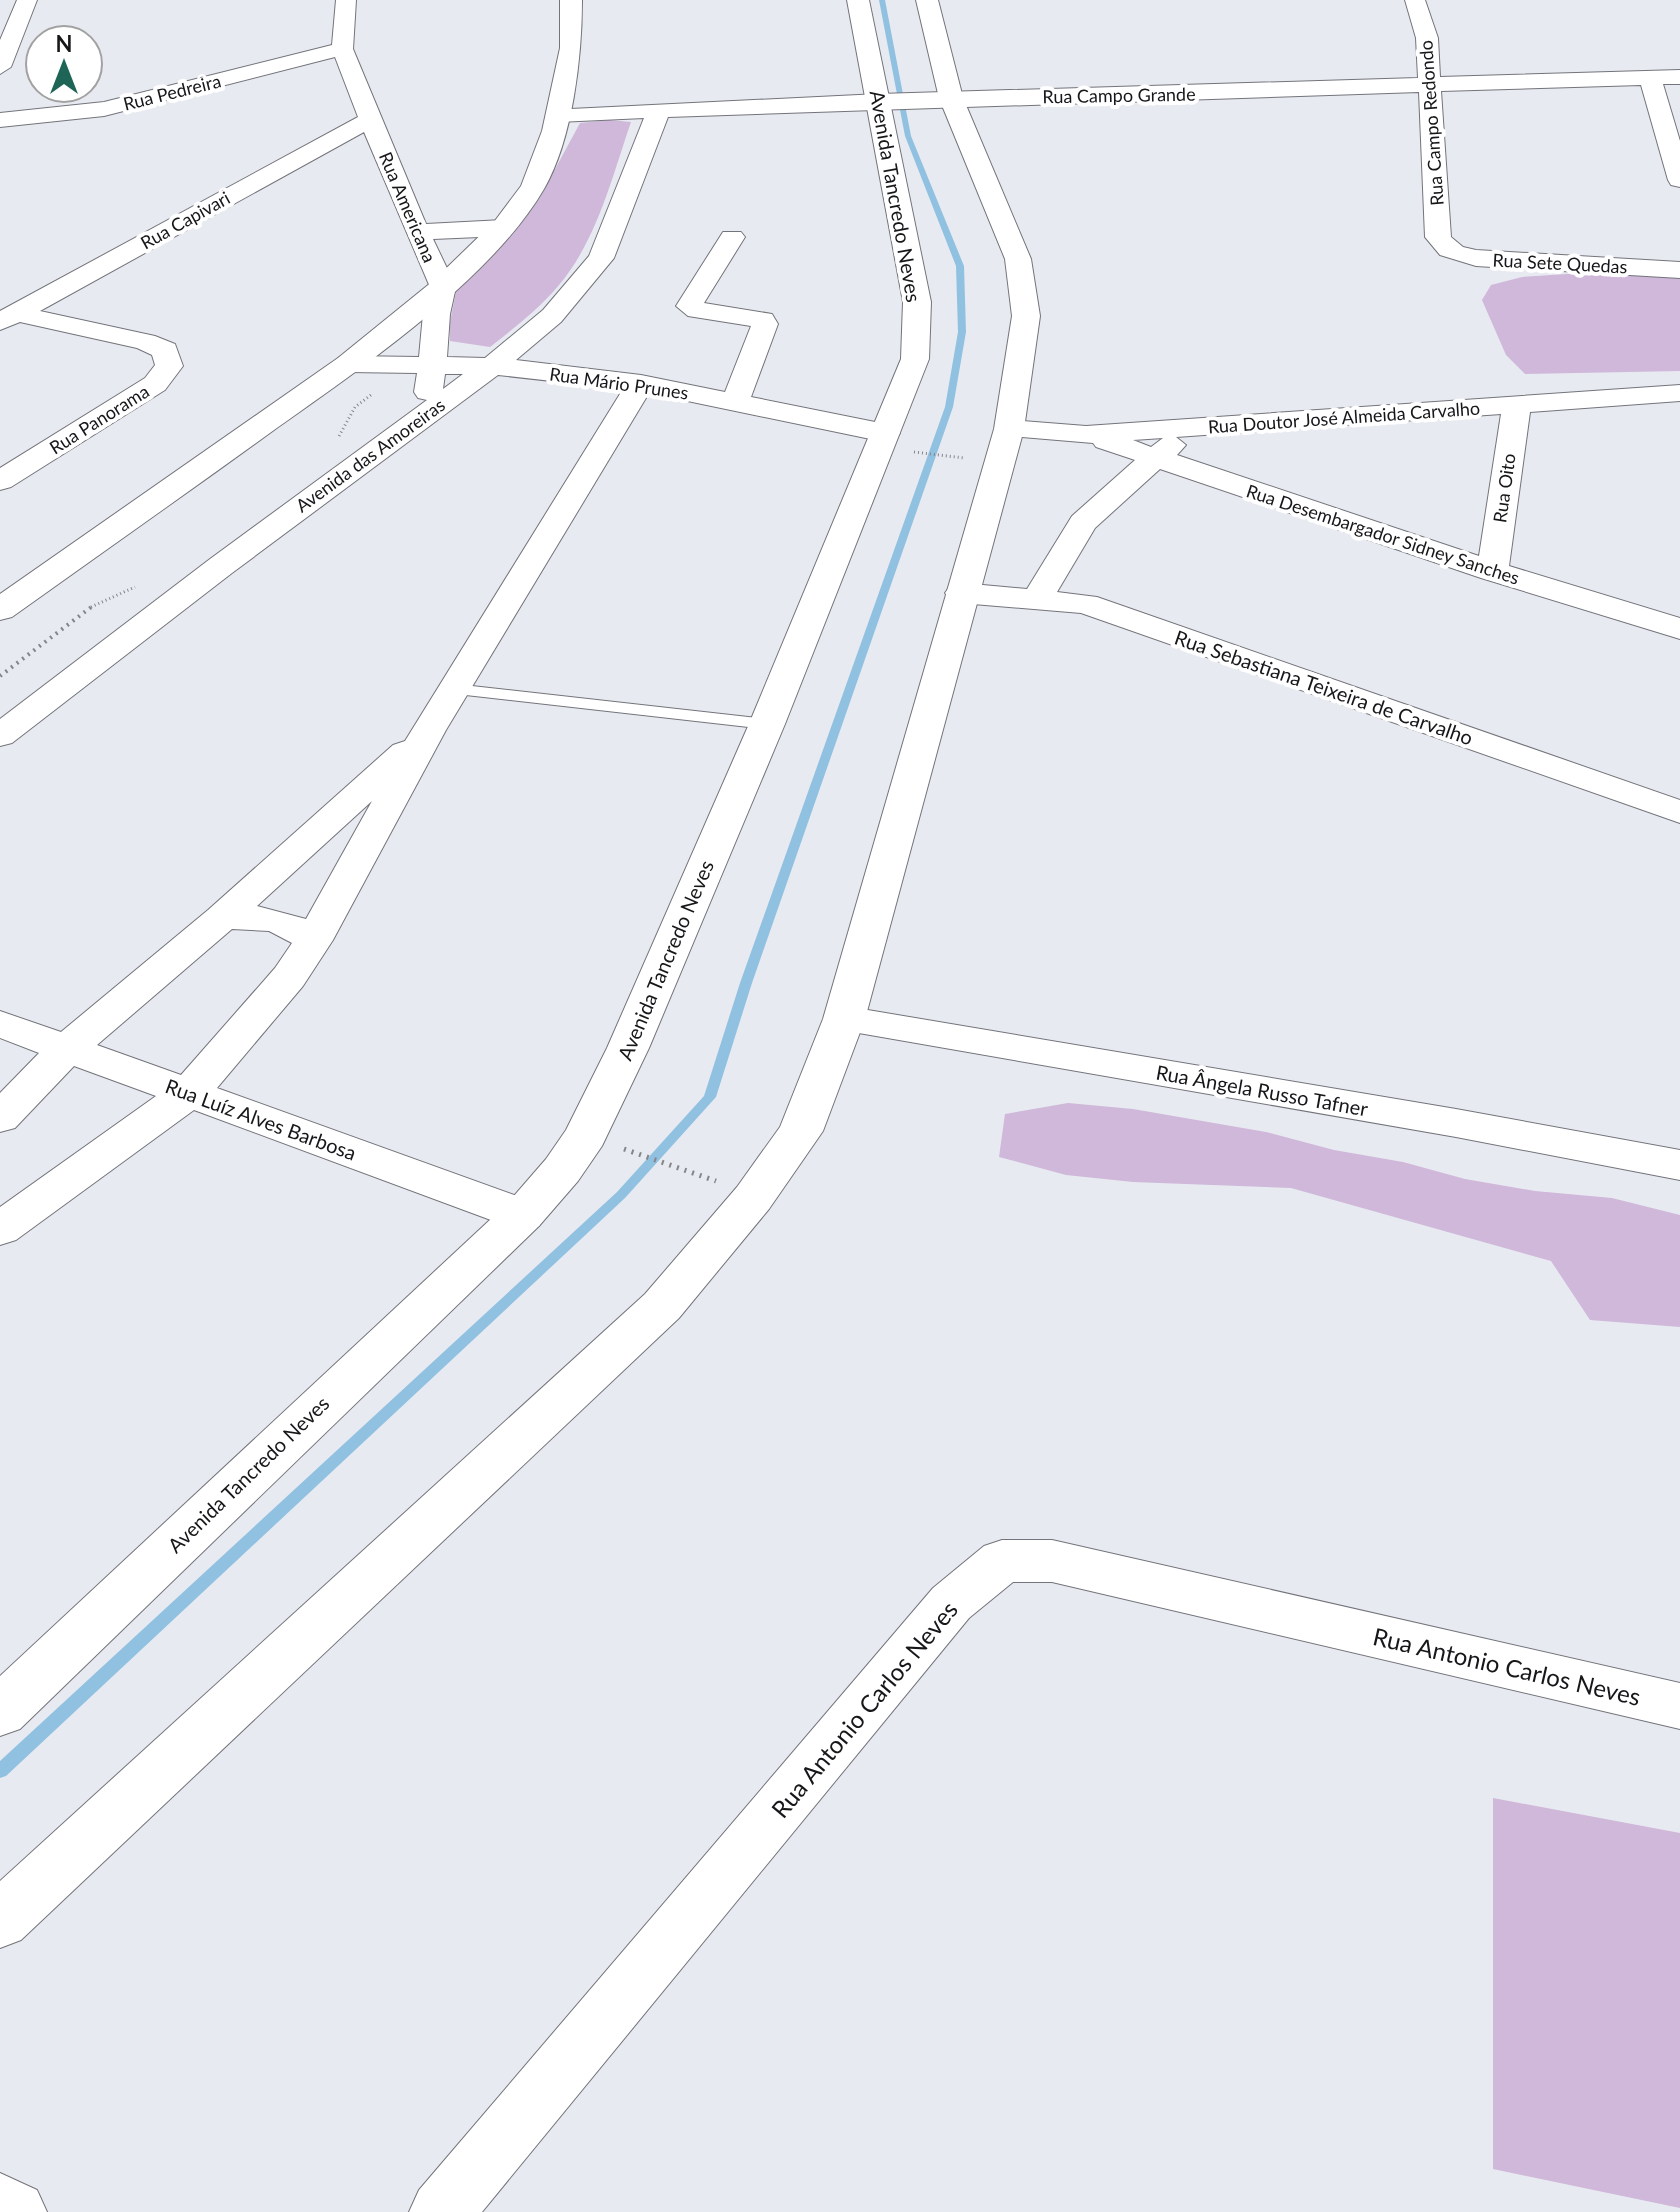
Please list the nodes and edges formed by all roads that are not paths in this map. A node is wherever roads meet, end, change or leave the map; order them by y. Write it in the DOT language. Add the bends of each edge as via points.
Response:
graph roads {
  1 [pos="27,0"];
  2 [pos="346,0"];
  3 [pos="571,0"];
  4 [pos="858,0"];
  5 [pos="927,0"];
  6 [pos="1415,0"];
  7 [pos="342,49"];
  8 [pos="0,67"];
  9 [pos="1680,77"];
  10 [pos="1650,79"];
  11 [pos="1430,86"];
  12 [pos="943,99"];
  13 [pos="884,100"];
  14 [pos="659,110"];
  15 [pos="558,115"];
  16 [pos="371,119"];
  17 [pos="0,120"];
  18 [pos="1680,180"];
  19 [pos="503,228"];
  20 [pos="417,232"];
  21 [pos="732,237"];
  22 [pos="1443,247"];
  23 [pos="1680,270"];
  24 [pos="443,287"];
  25 [pos="7,318"];
  26 [pos="348,364"];
  27 [pos="435,365"];
  28 [pos="492,366"];
  29 [pos="641,383"];
  30 [pos="1680,393"];
  31 [pos="735,402"];
  32 [pos="1517,405"];
  33 [pos="422,416"];
  34 [pos="1194,427"];
  35 [pos="1009,429"];
  36 [pos="1086,435"];
  37 [pos="893,442"];
  38 [pos="1155,458"];
  39 [pos="0,481"];
  40 [pos="1492,571"];
  41 [pos="961,593"];
  42 [pos="1037,599"];
  43 [pos="0,610"];
  44 [pos="1680,629"];
  45 [pos="454,689"];
  46 [pos="767,724"];
  47 [pos="429,730"];
  48 [pos="0,736"];
  49 [pos="1680,812"];
  50 [pos="222,918"];
  51 [pos="314,940"];
  52 [pos="844,1019"];
  53 [pos="0,1024"];
  54 [pos="69,1047"];
  55 [pos="189,1093"];
  56 [pos="0,1118"];
  57 [pos="1680,1165"];
  58 [pos="523,1215"];
  59 [pos="6,1219"];
  60 [pos="1680,1706"];
  61 [pos="0,1712"];
  62 [pos="0,1920"];
  63 [pos="0,2205"];
  64 [pos="15,2212"];
  65 [pos="441,2212"];
  1 -- 8 [label="street"];
  2 -- 7 [label="street, Rua Americana"];
  3 -- 15 [label="main road" via="571,48"];
  4 -- 13 [label="main road, Avenida Tancredo Neves"];
  5 -- 12 [label="main road"];
  6 -- 11 [label="street, Rua Campo Redondo" via="1427,38"];
  7 -- 16 [label="street, Rua Americana"];
  7 -- 17 [label="street, Rua Pedreira" via="104,109"];
  9 -- 10 [label="street, Rua Campo Grande"];
  10 -- 11 [label="street, Rua Campo Grande"];
  10 -- 18 [label="street"];
  11 -- 12 [label="street, Rua Campo Grande"];
  11 -- 22 [label="street, Rua Campo Redondo" via="1438,237"];
  12 -- 13 [label="street, Rua Campo Grande"];
  12 -- 35 [label="main road" via="1003,218 1024,288 1026,316"];
  13 -- 14 [label="street, Rua Campo Grande"];
  13 -- 37 [label="main road, Avenida Tancredo Neves" via="918,331"];
  14 -- 15 [label="street, Rua Campo Grande"];
  14 -- 28 [label="street, Avenida das Amoreiras" via="601,258 552,316"];
  15 -- 19 [label="main road" via="533,187"];
  16 -- 20 [label="street, Rua Americana"];
  16 -- 25 [label="street, Rua Capivari"];
  19 -- 20 [label="street"];
  19 -- 24 [label="main road"];
  20 -- 24 [label="street, Rua Americana"];
  21 -- 31 [label="street" via="689,306 765,324"];
  22 -- 23 [label="street, Rua Sete Quedas" via="1476,258"];
  24 -- 26 [label="main road"];
  24 -- 27 [label="street, Rua Americana" via="433,323"];
  25 -- 39 [label="street, Rua Panorama" via="145,342 165,350 169,366 155,384"];
  26 -- 27 [label="street, Rua Mário Prunes"];
  26 -- 43 [label="main road"];
  27 -- 28 [label="street, Rua Mário Prunes"];
  27 -- 33 [label="street, Rua Americana"];
  28 -- 29 [label="street, Rua Mário Prunes"];
  28 -- 33 [label="street, Avenida das Amoreiras"];
  29 -- 31 [label="street, Rua Mário Prunes"];
  29 -- 45 [label="street"];
  30 -- 32 [label="street, Rua Doutor José Almeida Carvalho"];
  31 -- 37 [label="street, Rua Mário Prunes"];
  32 -- 34 [label="street, Rua Doutor José Almeida Carvalho"];
  32 -- 40 [label="street, Rua Oito"];
  33 -- 48 [label="street, Avenida das Amoreiras"];
  34 -- 36 [label="street, Rua Doutor José Almeida Carvalho"];
  34 -- 38 [label="street"];
  35 -- 36 [label="street, Rua Doutor José Almeida Carvalho"];
  35 -- 41 [label="main road"];
  36 -- 38 [label="street, Rua Desembargador Sidney Sanches"];
  37 -- 46 [label="main road, Avenida Tancredo Neves" via="868,469"];
  38 -- 40 [label="street, Rua Desembargador Sidney Sanches"];
  38 -- 42 [label="street" via="1083,523"];
  40 -- 44 [label="street, Rua Desembargador Sidney Sanches"];
  41 -- 42 [label="street, Rua Sebastiana Teixeira de Carvalho"];
  41 -- 52 [label="main road"];
  42 -- 49 [label="street, Rua Sebastiana Teixeira de Carvalho" via="1086,604"];
  45 -- 46 [label="lane"];
  45 -- 47 [label="street"];
  46 -- 58 [label="main road, Avenida Tancredo Neves" via="586,1135"];
  47 -- 50 [label="street"];
  47 -- 51 [label="street"];
  50 -- 51 [label="street" via="262,917 292,924"];
  50 -- 54 [label="street"];
  51 -- 55 [label="street" via="289,977"];
  52 -- 57 [label="street, Rua Ângela Russo Tafner"];
  52 -- 62 [label="main road" via="801,1131 753,1198 662,1306"];
  53 -- 54 [label="street, Rua Luíz Alves Barbosa"];
  54 -- 55 [label="street, Rua Luíz Alves Barbosa"];
  54 -- 56 [label="street"];
  55 -- 58 [label="street, Rua Luíz Alves Barbosa"];
  55 -- 59 [label="street"];
  58 -- 61 [label="main road, Avenida Tancredo Neves"];
  60 -- 65 [label="street, Rua Antonio Carlos Neves" via="1052,1561 1002,1561 951,1603"];
  63 -- 64 [label="street"];
}
